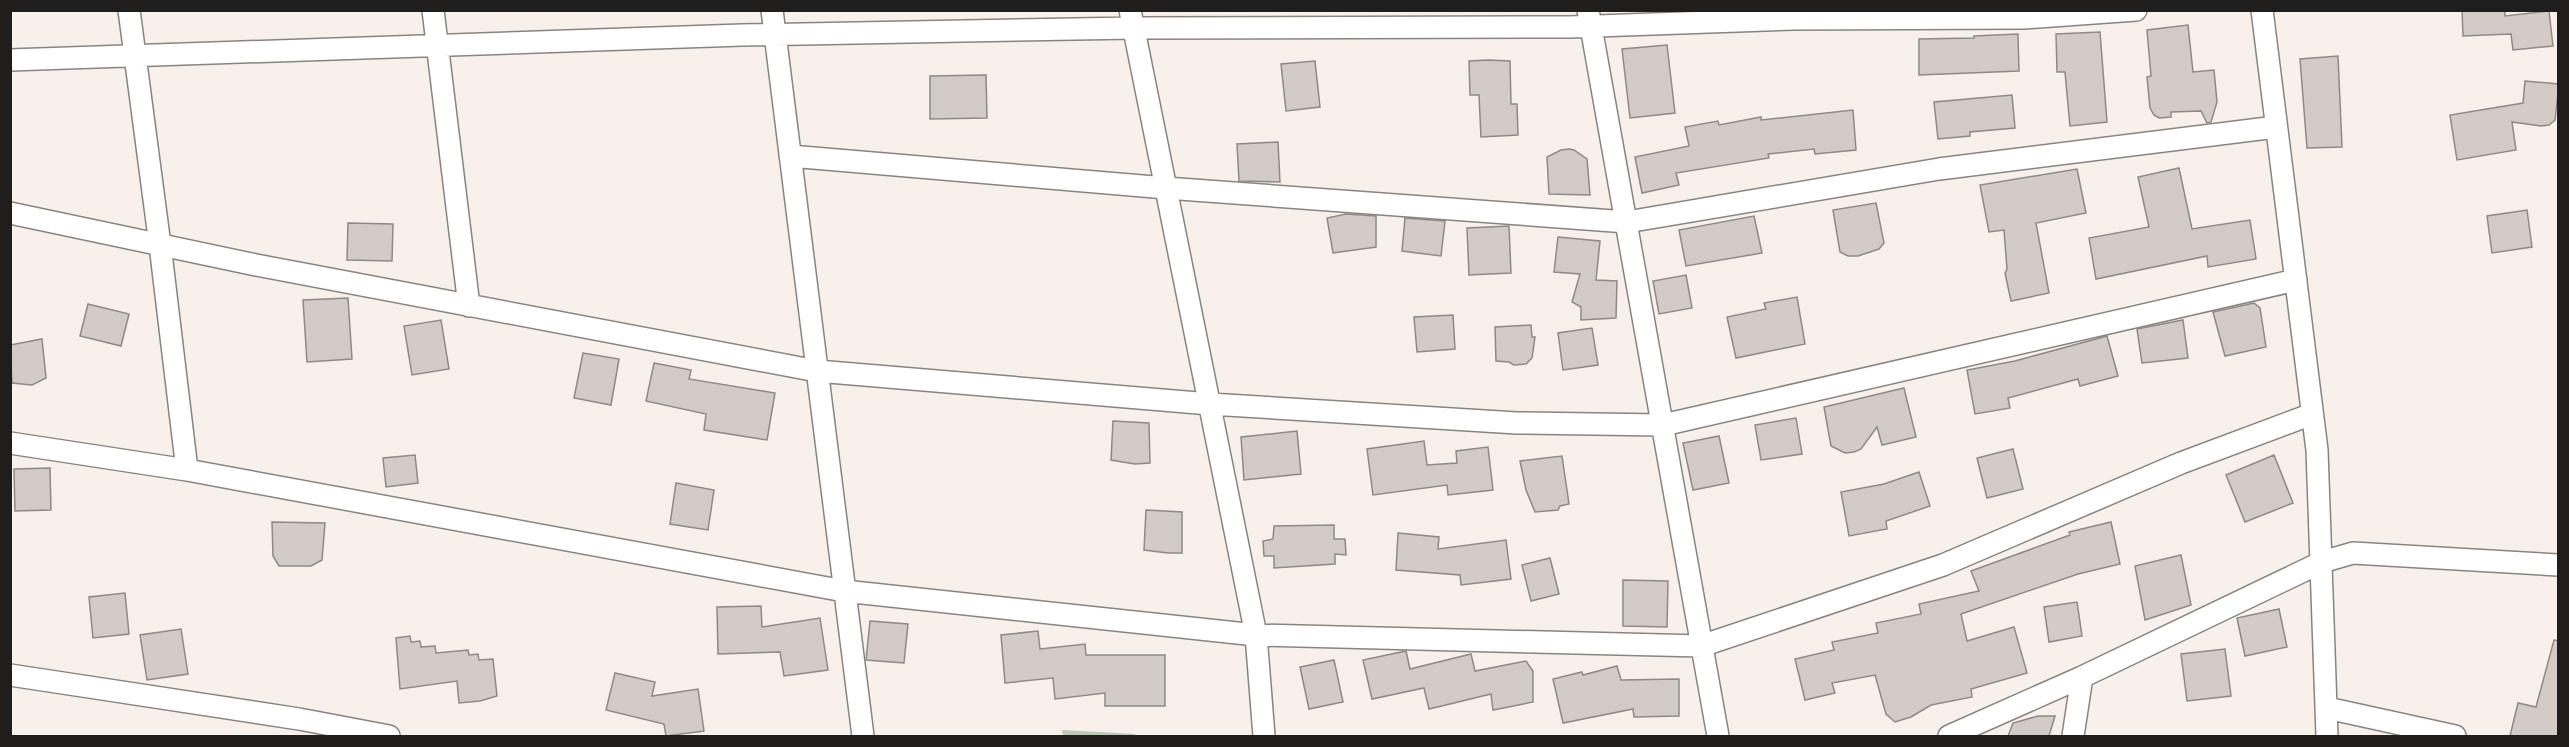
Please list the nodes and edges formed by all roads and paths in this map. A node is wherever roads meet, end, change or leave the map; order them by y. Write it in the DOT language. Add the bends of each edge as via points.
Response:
graph roads {
  1 [pos="129,10"];
  2 [pos="433,10"];
  3 [pos="772,10"];
  4 [pos="2136,10"];
  5 [pos="2262,10"];
  6 [pos="1590,18"];
  7 [pos="1132,19"];
  8 [pos="1360,19"];
  9 [pos="775,34"];
  10 [pos="438,44"];
  11 [pos="135,55"];
  12 [pos="10,60"];
  13 [pos="2276,127"];
  14 [pos="790,156"];
  15 [pos="1166,188"];
  16 [pos="10,213"];
  17 [pos="1627,222"];
  18 [pos="160,245"];
  19 [pos="2296,280"];
  20 [pos="469,306"];
  21 [pos="817,371"];
  22 [pos="1210,404"];
  23 [pos="2312,414"];
  24 [pos="1663,425"];
  25 [pos="10,443"];
  26 [pos="187,470"];
  27 [pos="2322,562"];
  28 [pos="2559,565"];
  29 [pos="844,591"];
  30 [pos="1256,635"];
  31 [pos="1701,646"];
  32 [pos="10,675"];
  33 [pos="2082,677"];
  34 [pos="2328,708"];
  35 [pos="2419,733"];
  36 [pos="389,736"];
  37 [pos="863,736"];
  38 [pos="1264,736"];
  39 [pos="1718,736"];
  40 [pos="1949,736"];
  41 [pos="2073,736"];
  42 [pos="2327,736"];
  43 [pos="2455,736"];
  1 -- 11 [label="street"];
  2 -- 10 [label="street"];
  3 -- 9 [label="street"];
  4 -- 6 [label="street" via="2024,18"];
  5 -- 13 [label="street"];
  6 -- 8 [label="street"];
  6 -- 17 [label="street"];
  7 -- 8 [label="street"];
  7 -- 9 [label="street"];
  7 -- 15 [label="street"];
  9 -- 10 [label="street"];
  9 -- 14 [label="street"];
  10 -- 11 [label="street"];
  10 -- 20 [label="street"];
  11 -- 12 [label="street"];
  11 -- 18 [label="street"];
  13 -- 17 [label="street" via="1939,169"];
  13 -- 19 [label="street"];
  14 -- 15 [label="street"];
  14 -- 21 [label="street"];
  15 -- 17 [label="street"];
  15 -- 22 [label="street"];
  16 -- 18 [label="street"];
  17 -- 24 [label="street"];
  18 -- 20 [label="street"];
  18 -- 26 [label="street"];
  19 -- 23 [label="street"];
  19 -- 24 [label="street"];
  20 -- 21 [label="street"];
  21 -- 22 [label="street"];
  21 -- 29 [label="street"];
  22 -- 24 [label="street" via="1517,423"];
  22 -- 30 [label="street"];
  23 -- 27 [label="street"];
  23 -- 31 [label="street" via="2181,463 1943,565"];
  24 -- 31 [label="street"];
  25 -- 26 [label="street"];
  26 -- 29 [label="street"];
  27 -- 28 [label="street" via="2353,554"];
  27 -- 33 [label="street"];
  27 -- 34 [label="street"];
  29 -- 30 [label="street"];
  29 -- 37 [label="street"];
  30 -- 31 [label="street"];
  30 -- 38 [label="street"];
  31 -- 39 [label="street"];
  32 -- 36 [label="street"];
  33 -- 40 [label="street"];
  33 -- 41 [label="street"];
  34 -- 35 [label="street"];
  34 -- 42 [label="street"];
  35 -- 43 [label="street"];
}
